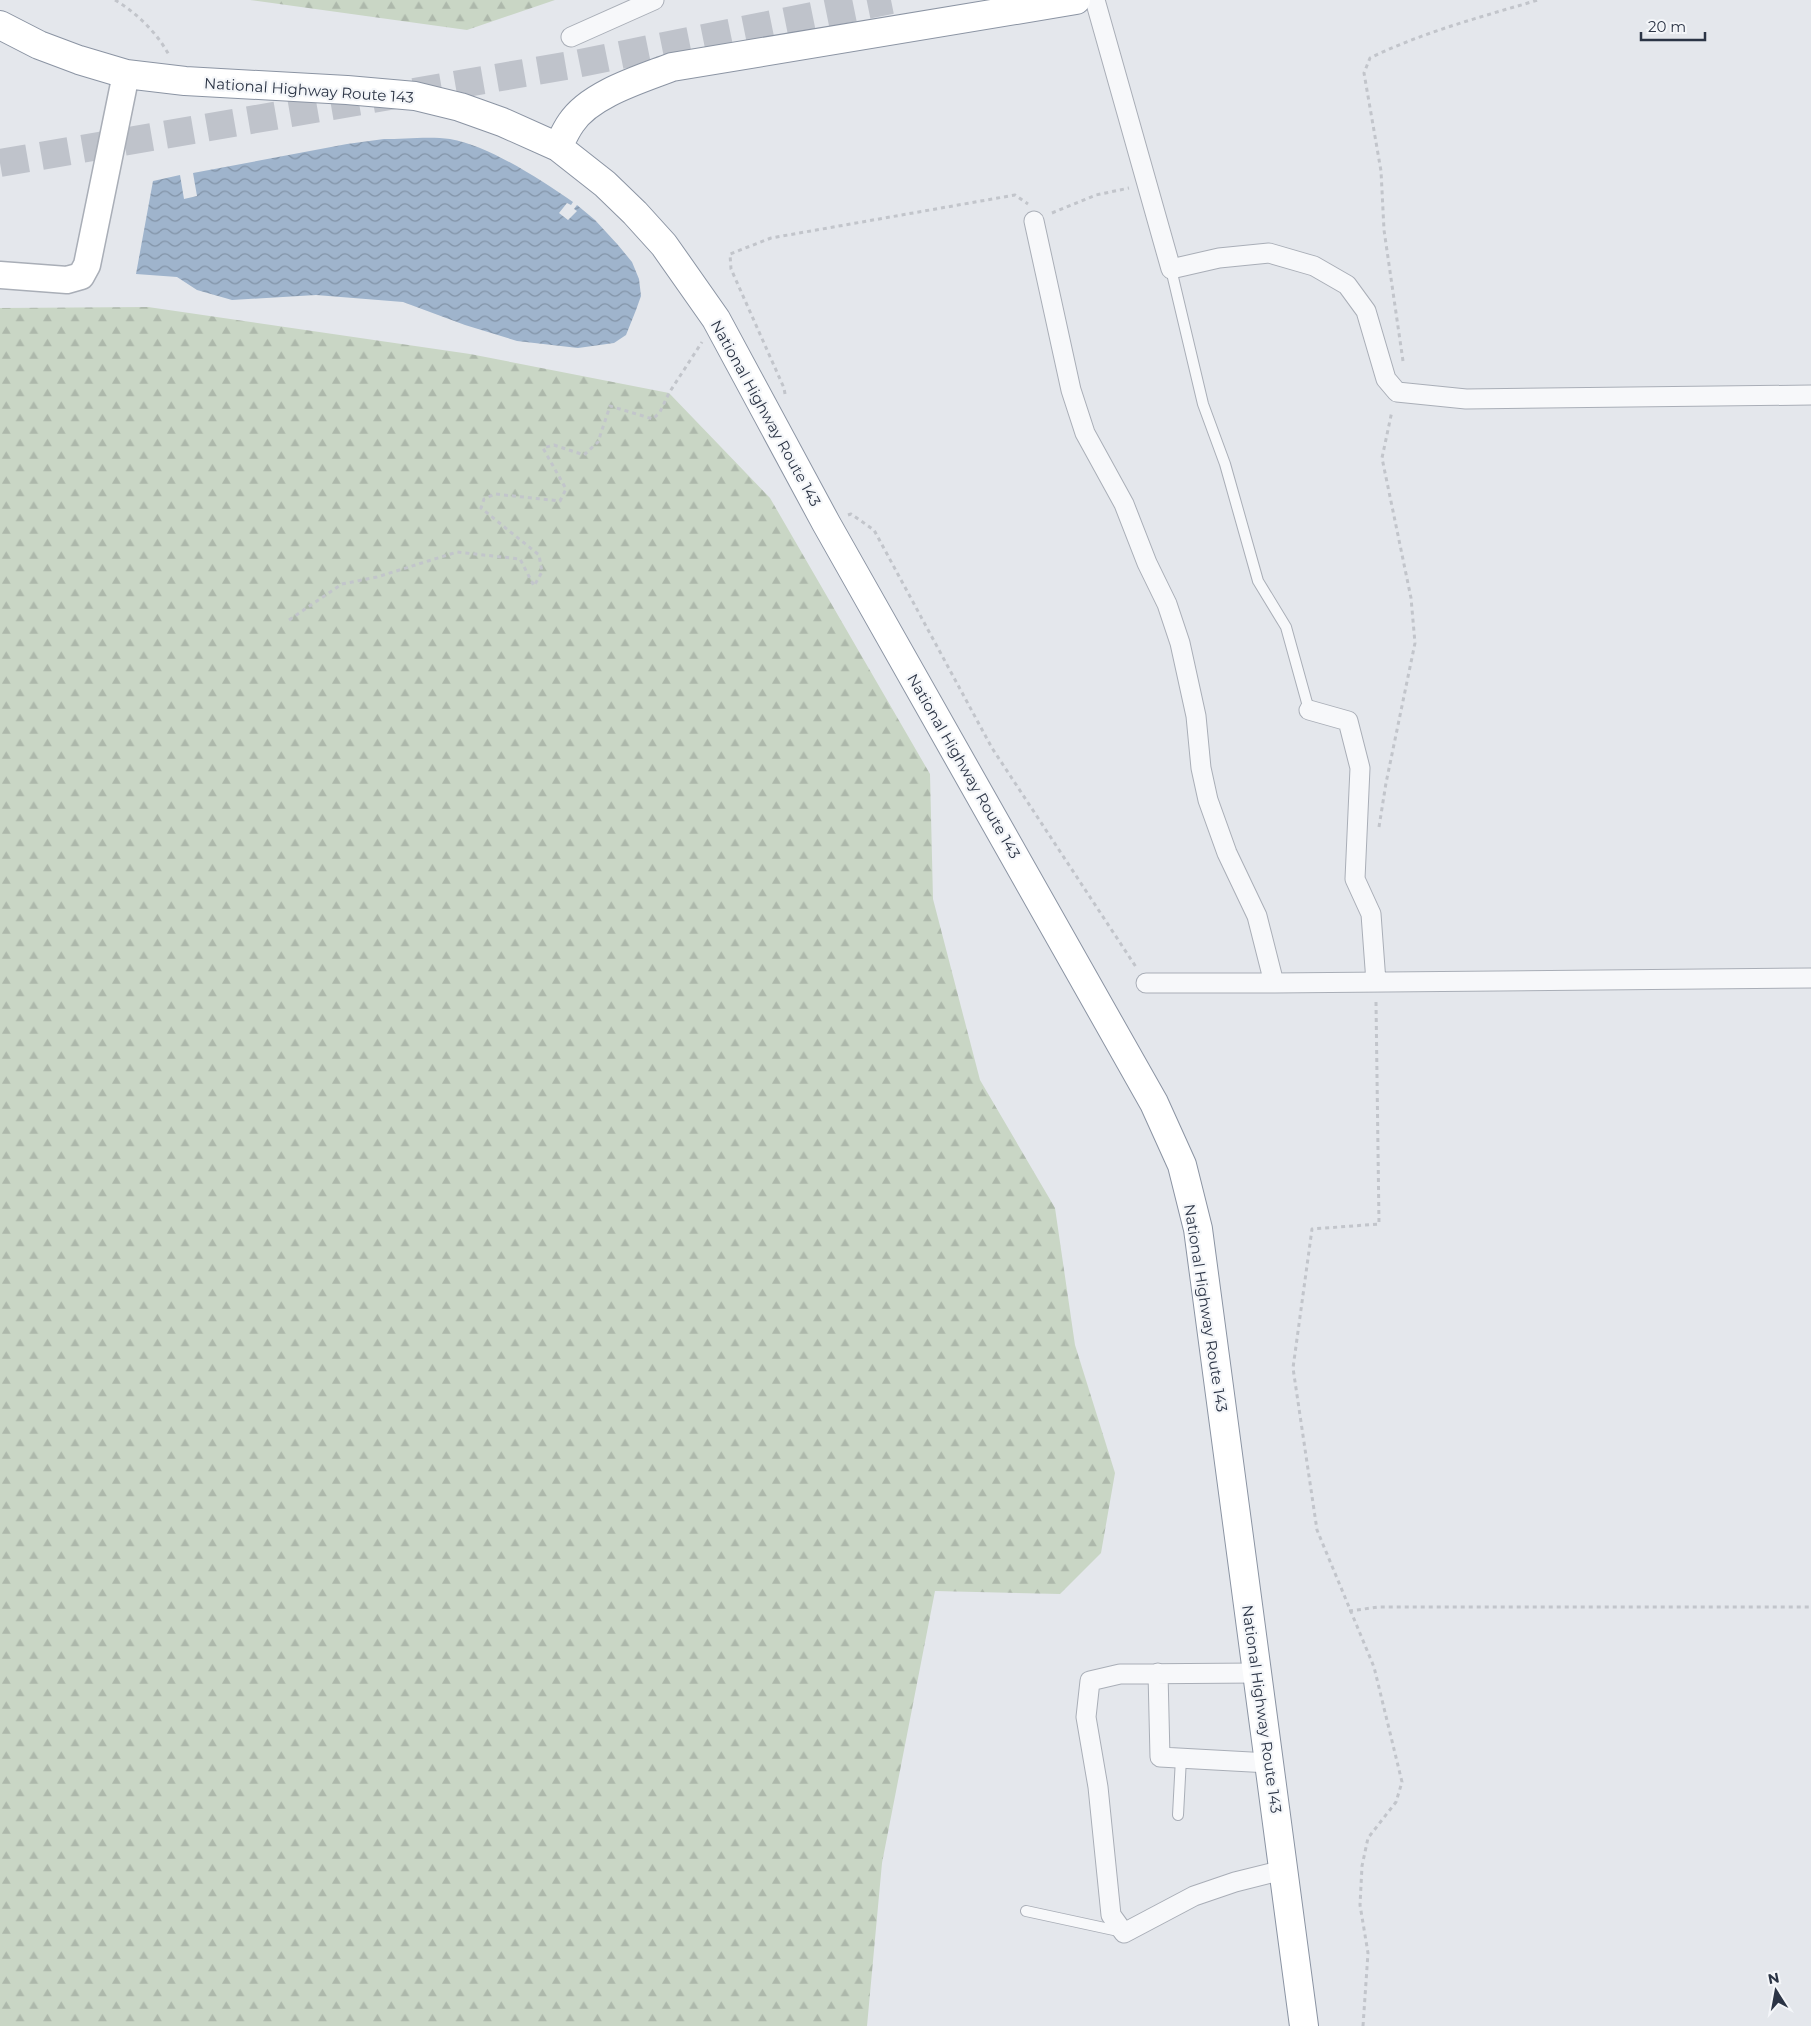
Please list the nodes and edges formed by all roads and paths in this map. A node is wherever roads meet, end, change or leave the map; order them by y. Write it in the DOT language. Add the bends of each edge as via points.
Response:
graph roads {
  1 [pos="116,0"];
  2 [pos="654,0"];
  3 [pos="1076,0"];
  4 [pos="1095,0"];
  5 [pos="1538,0"];
  6 [pos="0,25"];
  7 [pos="571,37"];
  8 [pos="126,74"];
  9 [pos="185,81"];
  10 [pos="558,147"];
  11 [pos="1147,183"];
  12 [pos="1034,221"];
  13 [pos="1171,269"];
  14 [pos="0,275"];
  15 [pos="716,320"];
  16 [pos="1397,392"];
  17 [pos="1811,395"];
  18 [pos="767,411"];
  19 [pos="826,523"];
  20 [pos="289,620"];
  21 [pos="1309,710"];
  22 [pos="1379,829"];
  23 [pos="1811,978"];
  24 [pos="1376,982"];
  25 [pos="1146,983"];
  26 [pos="1274,983"];
  27 [pos="1811,1607"];
  28 [pos="1349,1611"];
  29 [pos="1158,1673"];
  30 [pos="1257,1673"];
  31 [pos="1182,1758"];
  32 [pos="1269,1763"];
  33 [pos="1178,1815"];
  34 [pos="1283,1870"];
  35 [pos="1026,1911"];
  36 [pos="1124,1932"];
  37 [pos="1303,2026"];
  38 [pos="1363,2026"];
  1 -- 9 [label="path" via="161,40"];
  2 -- 7 [label="street"];
  3 -- 10 [label="highway" via="672,67 627,83 595,100 572,122"];
  4 -- 11 [label="street"];
  5 -- 16 [label="path" via="1392,47 1370,58 1364,73 1380,171 1384,230 1404,366"];
  6 -- 8 [label="highway, National Highway Route 143" via="39,45"];
  8 -- 9 [label="highway, National Highway Route 143"];
  8 -- 14 [label="street" via="87,265 81,276 67,280"];
  9 -- 10 [label="highway, National Highway Route 143" via="415,96 502,122"];
  10 -- 15 [label="highway, National Highway Route 143" via="635,213 664,245"];
  11 -- 12 [label="path" via="1096,195"];
  11 -- 13 [label="street"];
  12 -- 18 [label="path" via="1029,205 1015,194 771,238 730,254 731,269 784,388 786,400"];
  12 -- 26 [label="street" via="1071,390 1085,433 1124,504 1180,644 1196,716 1208,800 1228,854 1257,916"];
  13 -- 16 [label="street" via="1219,258 1269,253 1314,266 1347,285 1366,311 1386,379"];
  13 -- 21 [label="lane" via="1203,404 1225,464 1258,581 1286,627"];
  15 -- 18 [label="highway, National Highway Route 143"];
  15 -- 20 [label="path" via="653,419 610,406 598,442 584,455 554,445 543,448 566,489 560,501 495,494 484,499 481,508 539,555 542,572 534,586 520,559 457,552 377,577 342,584"];
  16 -- 17 [label="street" via="1466,399"];
  16 -- 22 [label="path" via="1382,458 1411,598 1415,643"];
  18 -- 19 [label="highway, National Highway Route 143"];
  19 -- 25 [label="path" via="851,514 874,530 992,748"];
  19 -- 30 [label="highway, National Highway Route 143" via="1154,1103 1182,1165 1198,1229"];
  21 -- 24 [label="street" via="1348,721 1360,768 1354,879 1371,914"];
  23 -- 24 [label="street"];
  24 -- 26 [label="street"];
  24 -- 28 [label="path" via="1379,1224 1312,1229 1294,1368 1317,1530"];
  25 -- 26 [label="street"];
  27 -- 28 [label="path" via="1379,1607"];
  28 -- 38 [label="path" via="1374,1667 1402,1782 1396,1802 1368,1838 1362,1866 1360,1905 1368,1953"];
  29 -- 30 [label="street"];
  29 -- 31 [label="street" via="1160,1757"];
  29 -- 36 [label="street" via="1120,1674 1090,1681 1086,1717 1098,1787 1112,1916"];
  30 -- 32 [label="highway, National Highway Route 143"];
  31 -- 32 [label="street"];
  31 -- 33 [label="lane"];
  32 -- 34 [label="highway, National Highway Route 143"];
  34 -- 36 [label="street" via="1194,1896"];
  34 -- 37 [label="highway, National Highway Route 143"];
  35 -- 36 [label="lane"];
}
